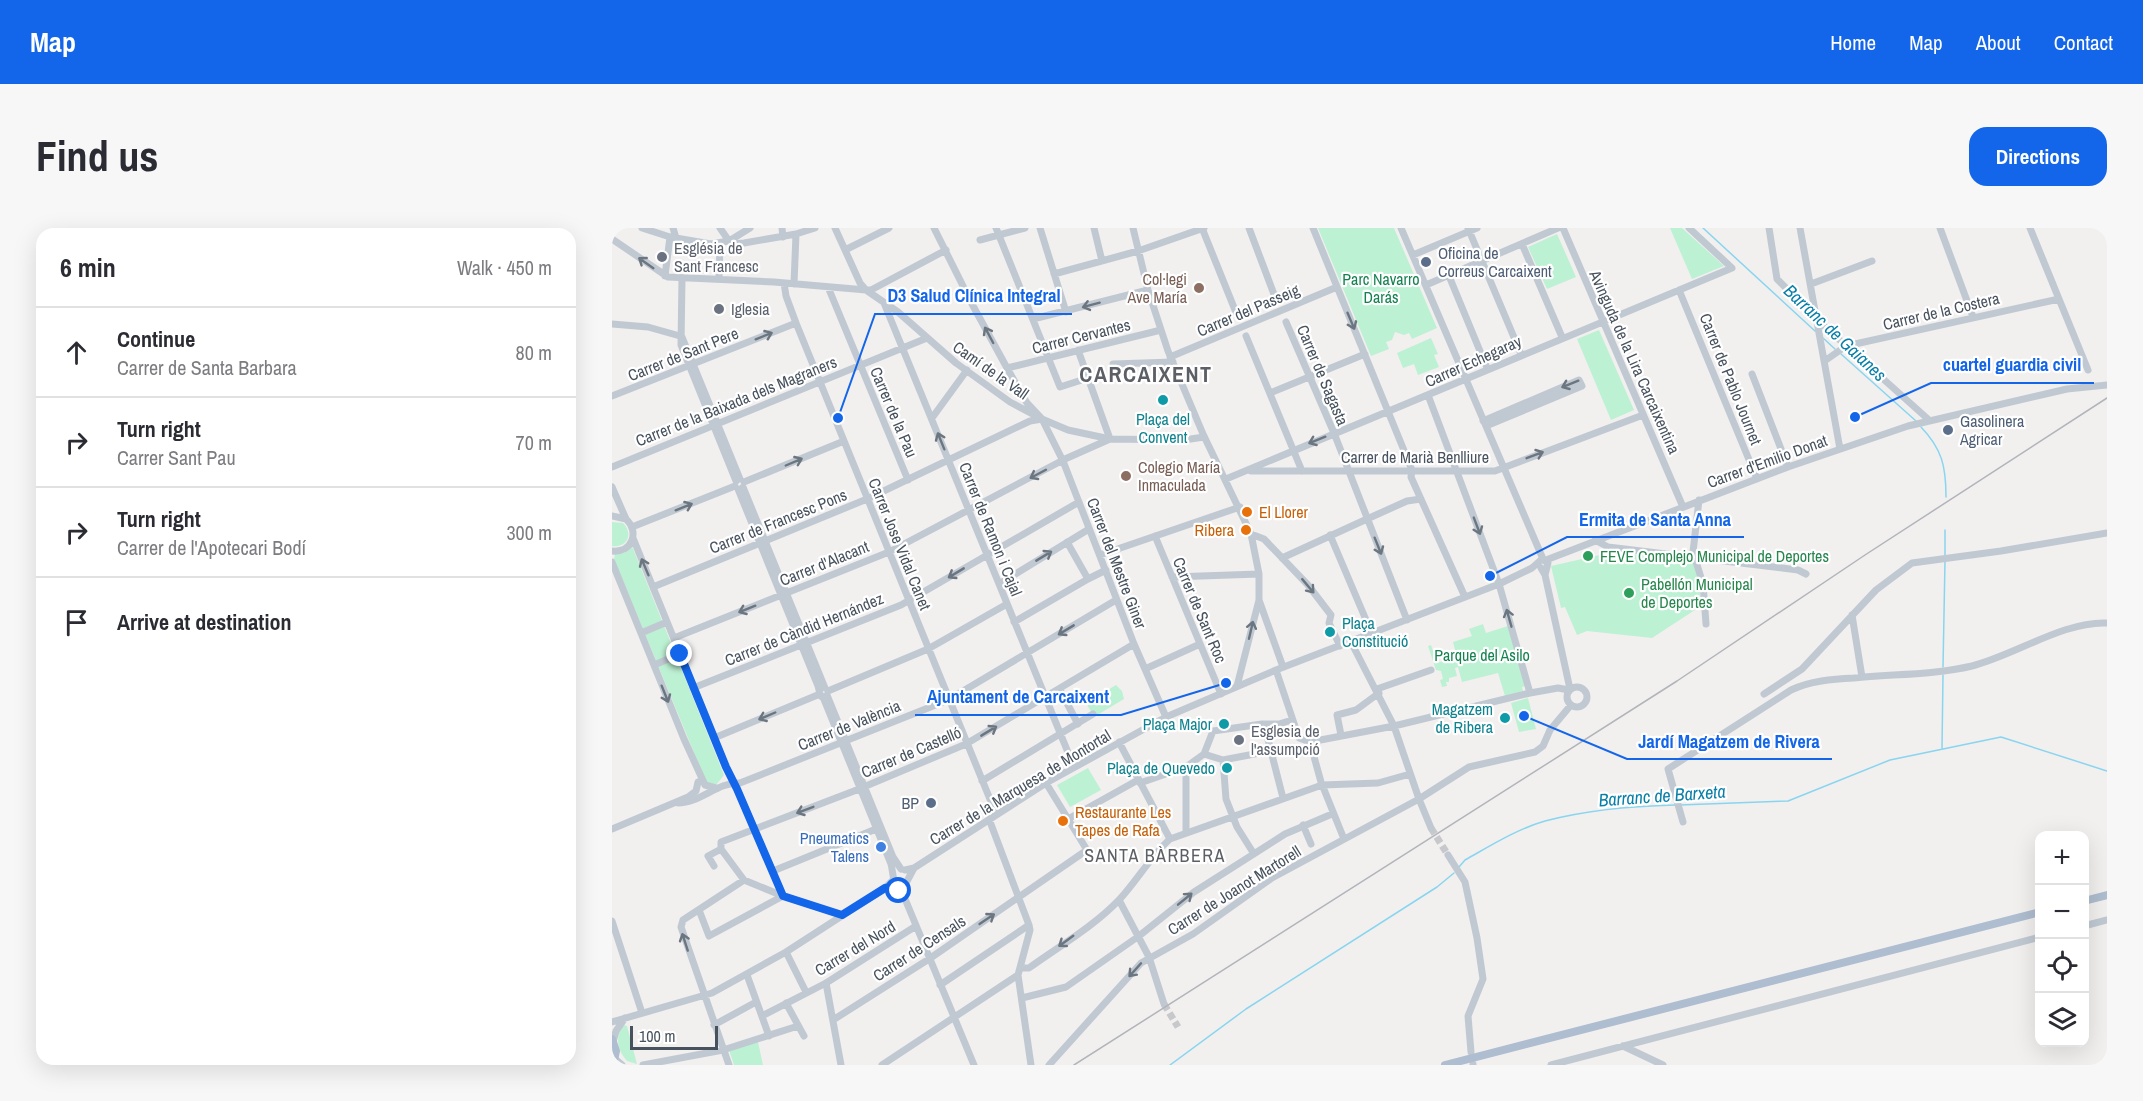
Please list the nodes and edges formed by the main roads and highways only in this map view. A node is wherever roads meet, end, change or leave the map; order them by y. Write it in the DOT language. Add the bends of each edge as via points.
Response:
graph roads {
  1 [pos="2107,895"];
  2 [pos="2089,900"];
  3 [pos="2035,913"];
  4 [pos="613,1041"];
  5 [pos="617,1063"];
  6 [pos="1445,1065"];
  1 -- 2 [label="main road"];
  3 -- 6 [label="main road"];
  4 -- 5 [label="main road"];
}
